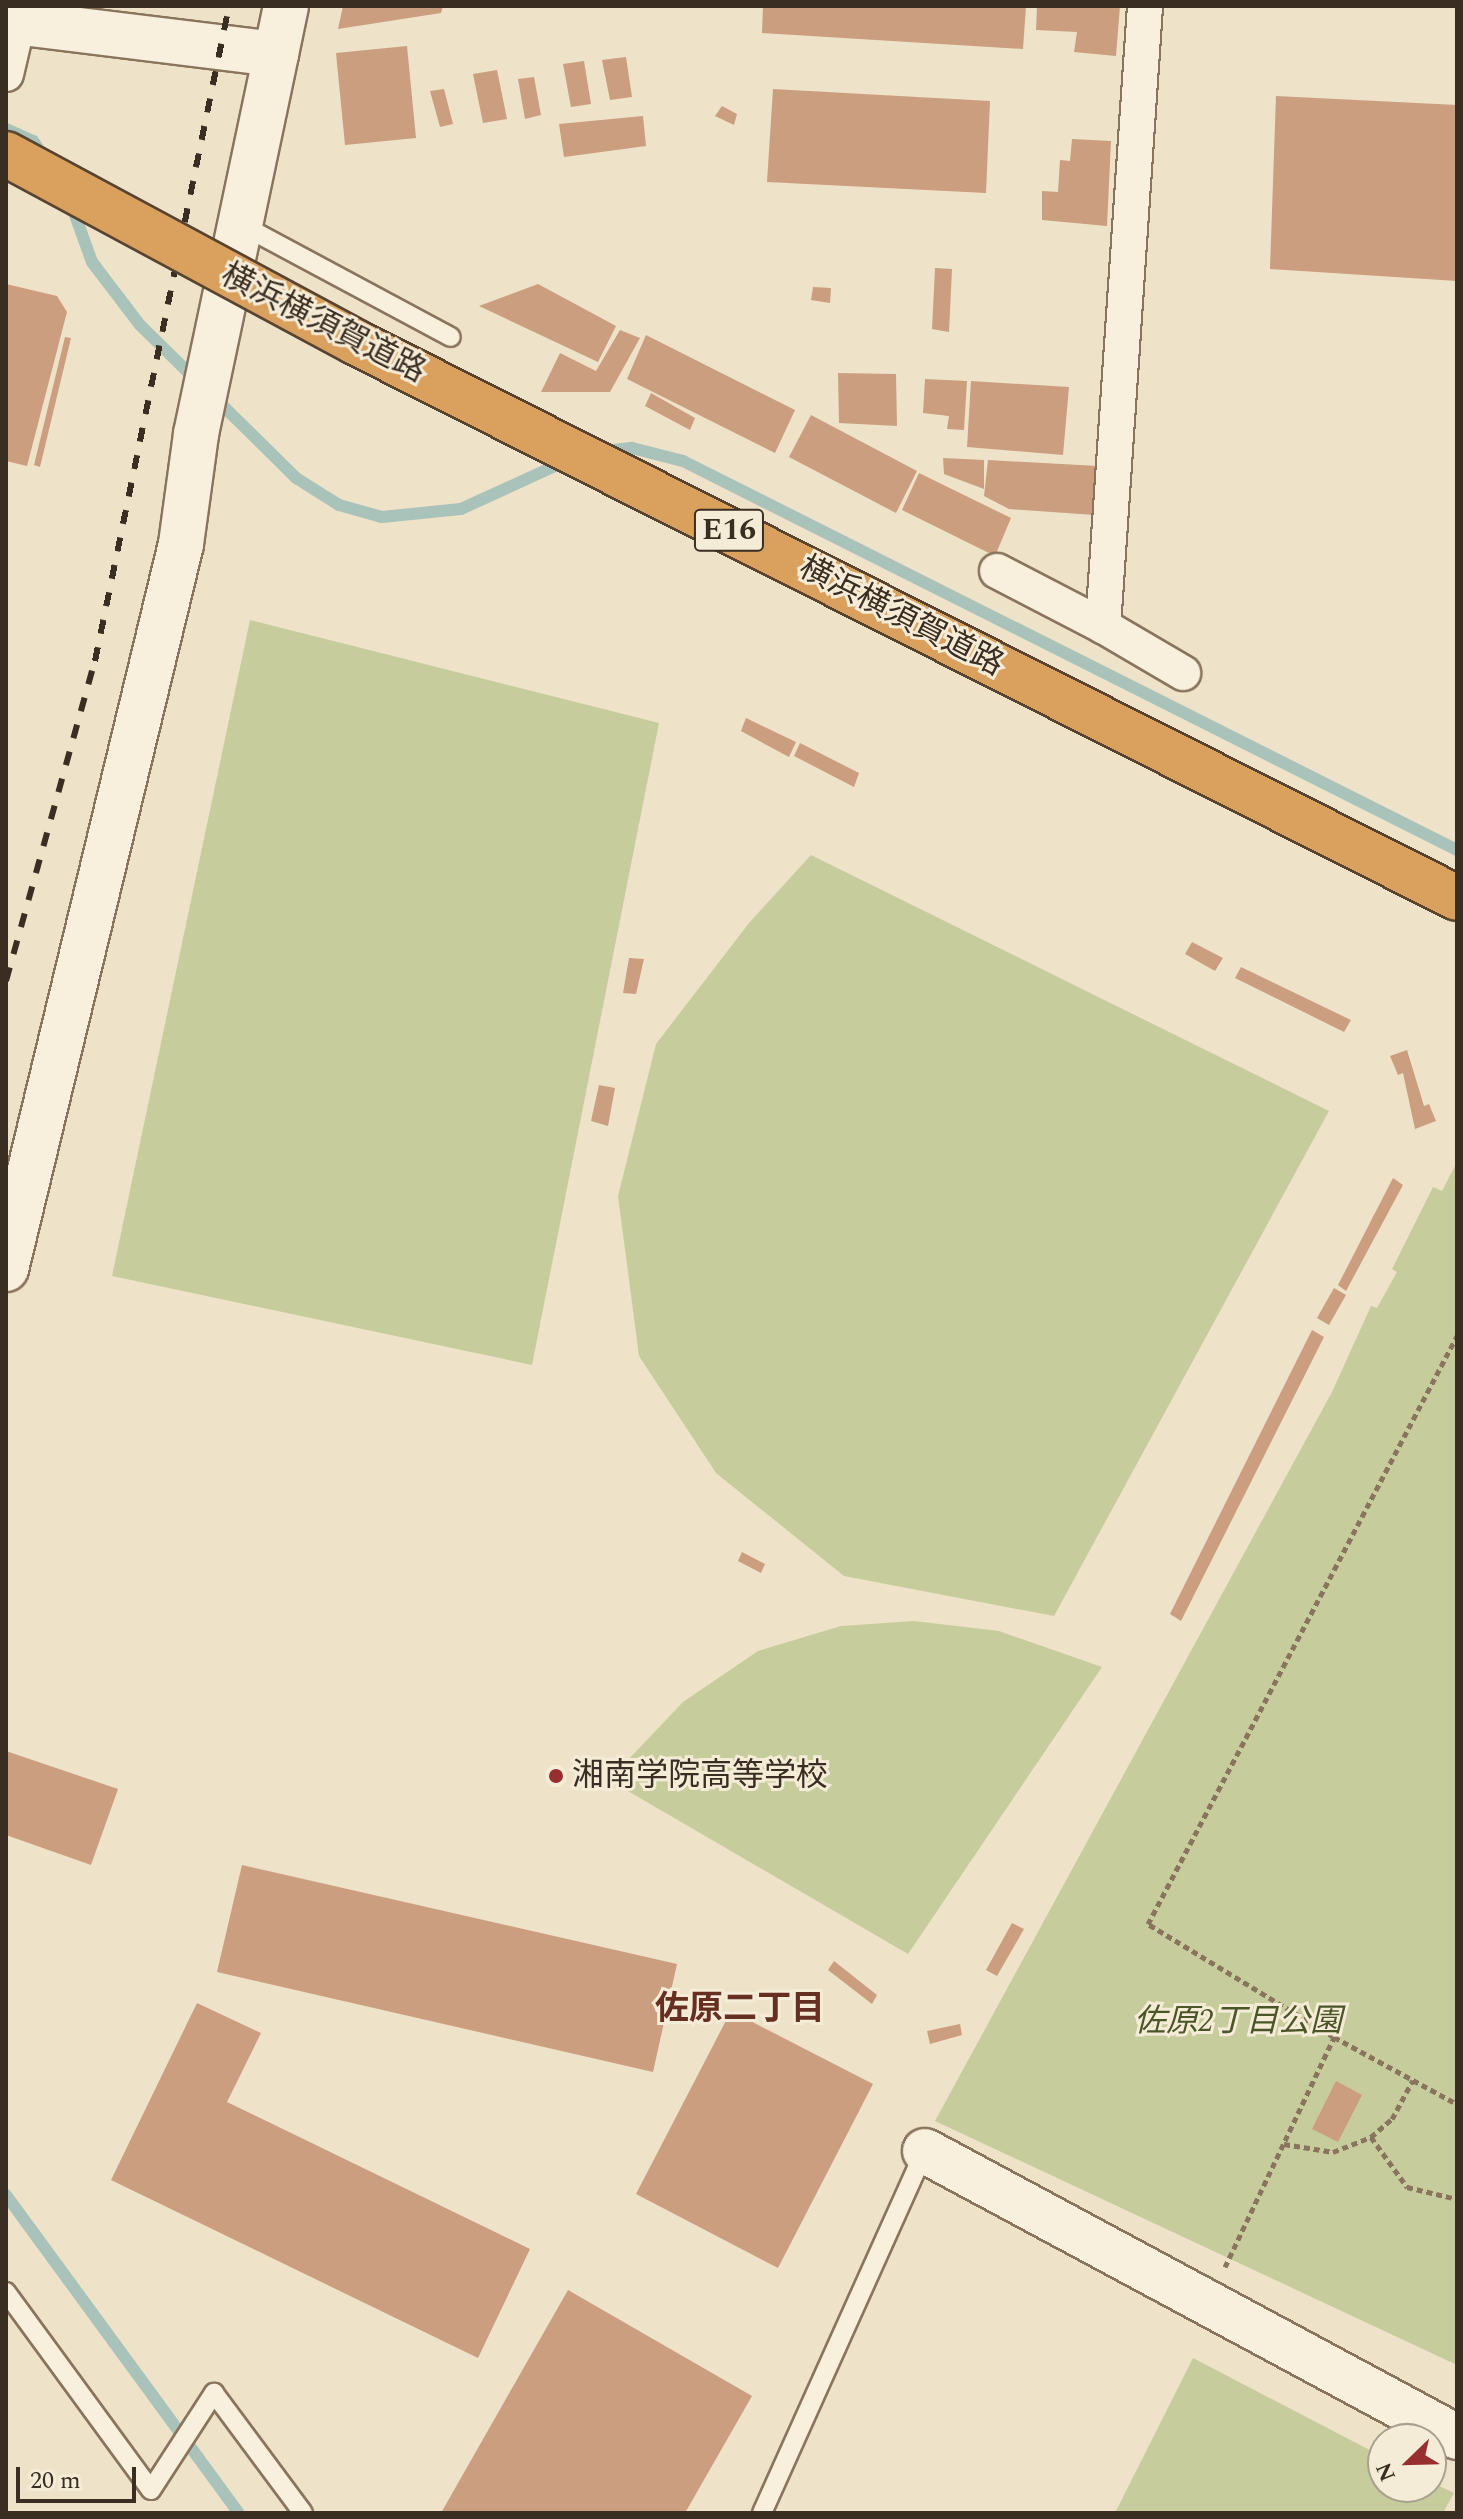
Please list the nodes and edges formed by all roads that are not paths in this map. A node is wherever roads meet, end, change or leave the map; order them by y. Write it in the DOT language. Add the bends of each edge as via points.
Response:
graph roads {
  1 [pos="286,6"];
  2 [pos="1145,6"];
  3 [pos="15,17"];
  4 [pos="276,54"];
  5 [pos="6,74"];
  6 [pos="6,154"];
  7 [pos="6,188"];
  8 [pos="240,224"];
  9 [pos="451,337"];
  10 [pos="997,571"];
  11 [pos="1103,626"];
  12 [pos="1183,673"];
  13 [pos="1457,898"];
  14 [pos="1457,928"];
  15 [pos="6,1269"];
  16 [pos="925,2151"];
  17 [pos="6,2292"];
  18 [pos="1457,2437"];
  19 [pos="303,2513"];
  20 [pos="762,2513"];
  1 -- 4 [label="street"];
  2 -- 11 [label="street"];
  3 -- 4 [label="street"];
  3 -- 5 [label="street"];
  4 -- 8 [label="street"];
  6 -- 13 [label="highway, 横浜横須賀道路 / E16, bridge" via="355,342"];
  7 -- 14 [label="highway, 横浜横須賀道路 / E16" via="355,375"];
  8 -- 9 [label="lane"];
  8 -- 15 [label="street" via="200,416 181,544"];
  10 -- 11 [label="street"];
  11 -- 12 [label="street"];
  16 -- 18 [label="street"];
  16 -- 20 [label="lane"];
  17 -- 19 [label="lane" via="151,2490 214,2393"];
}
